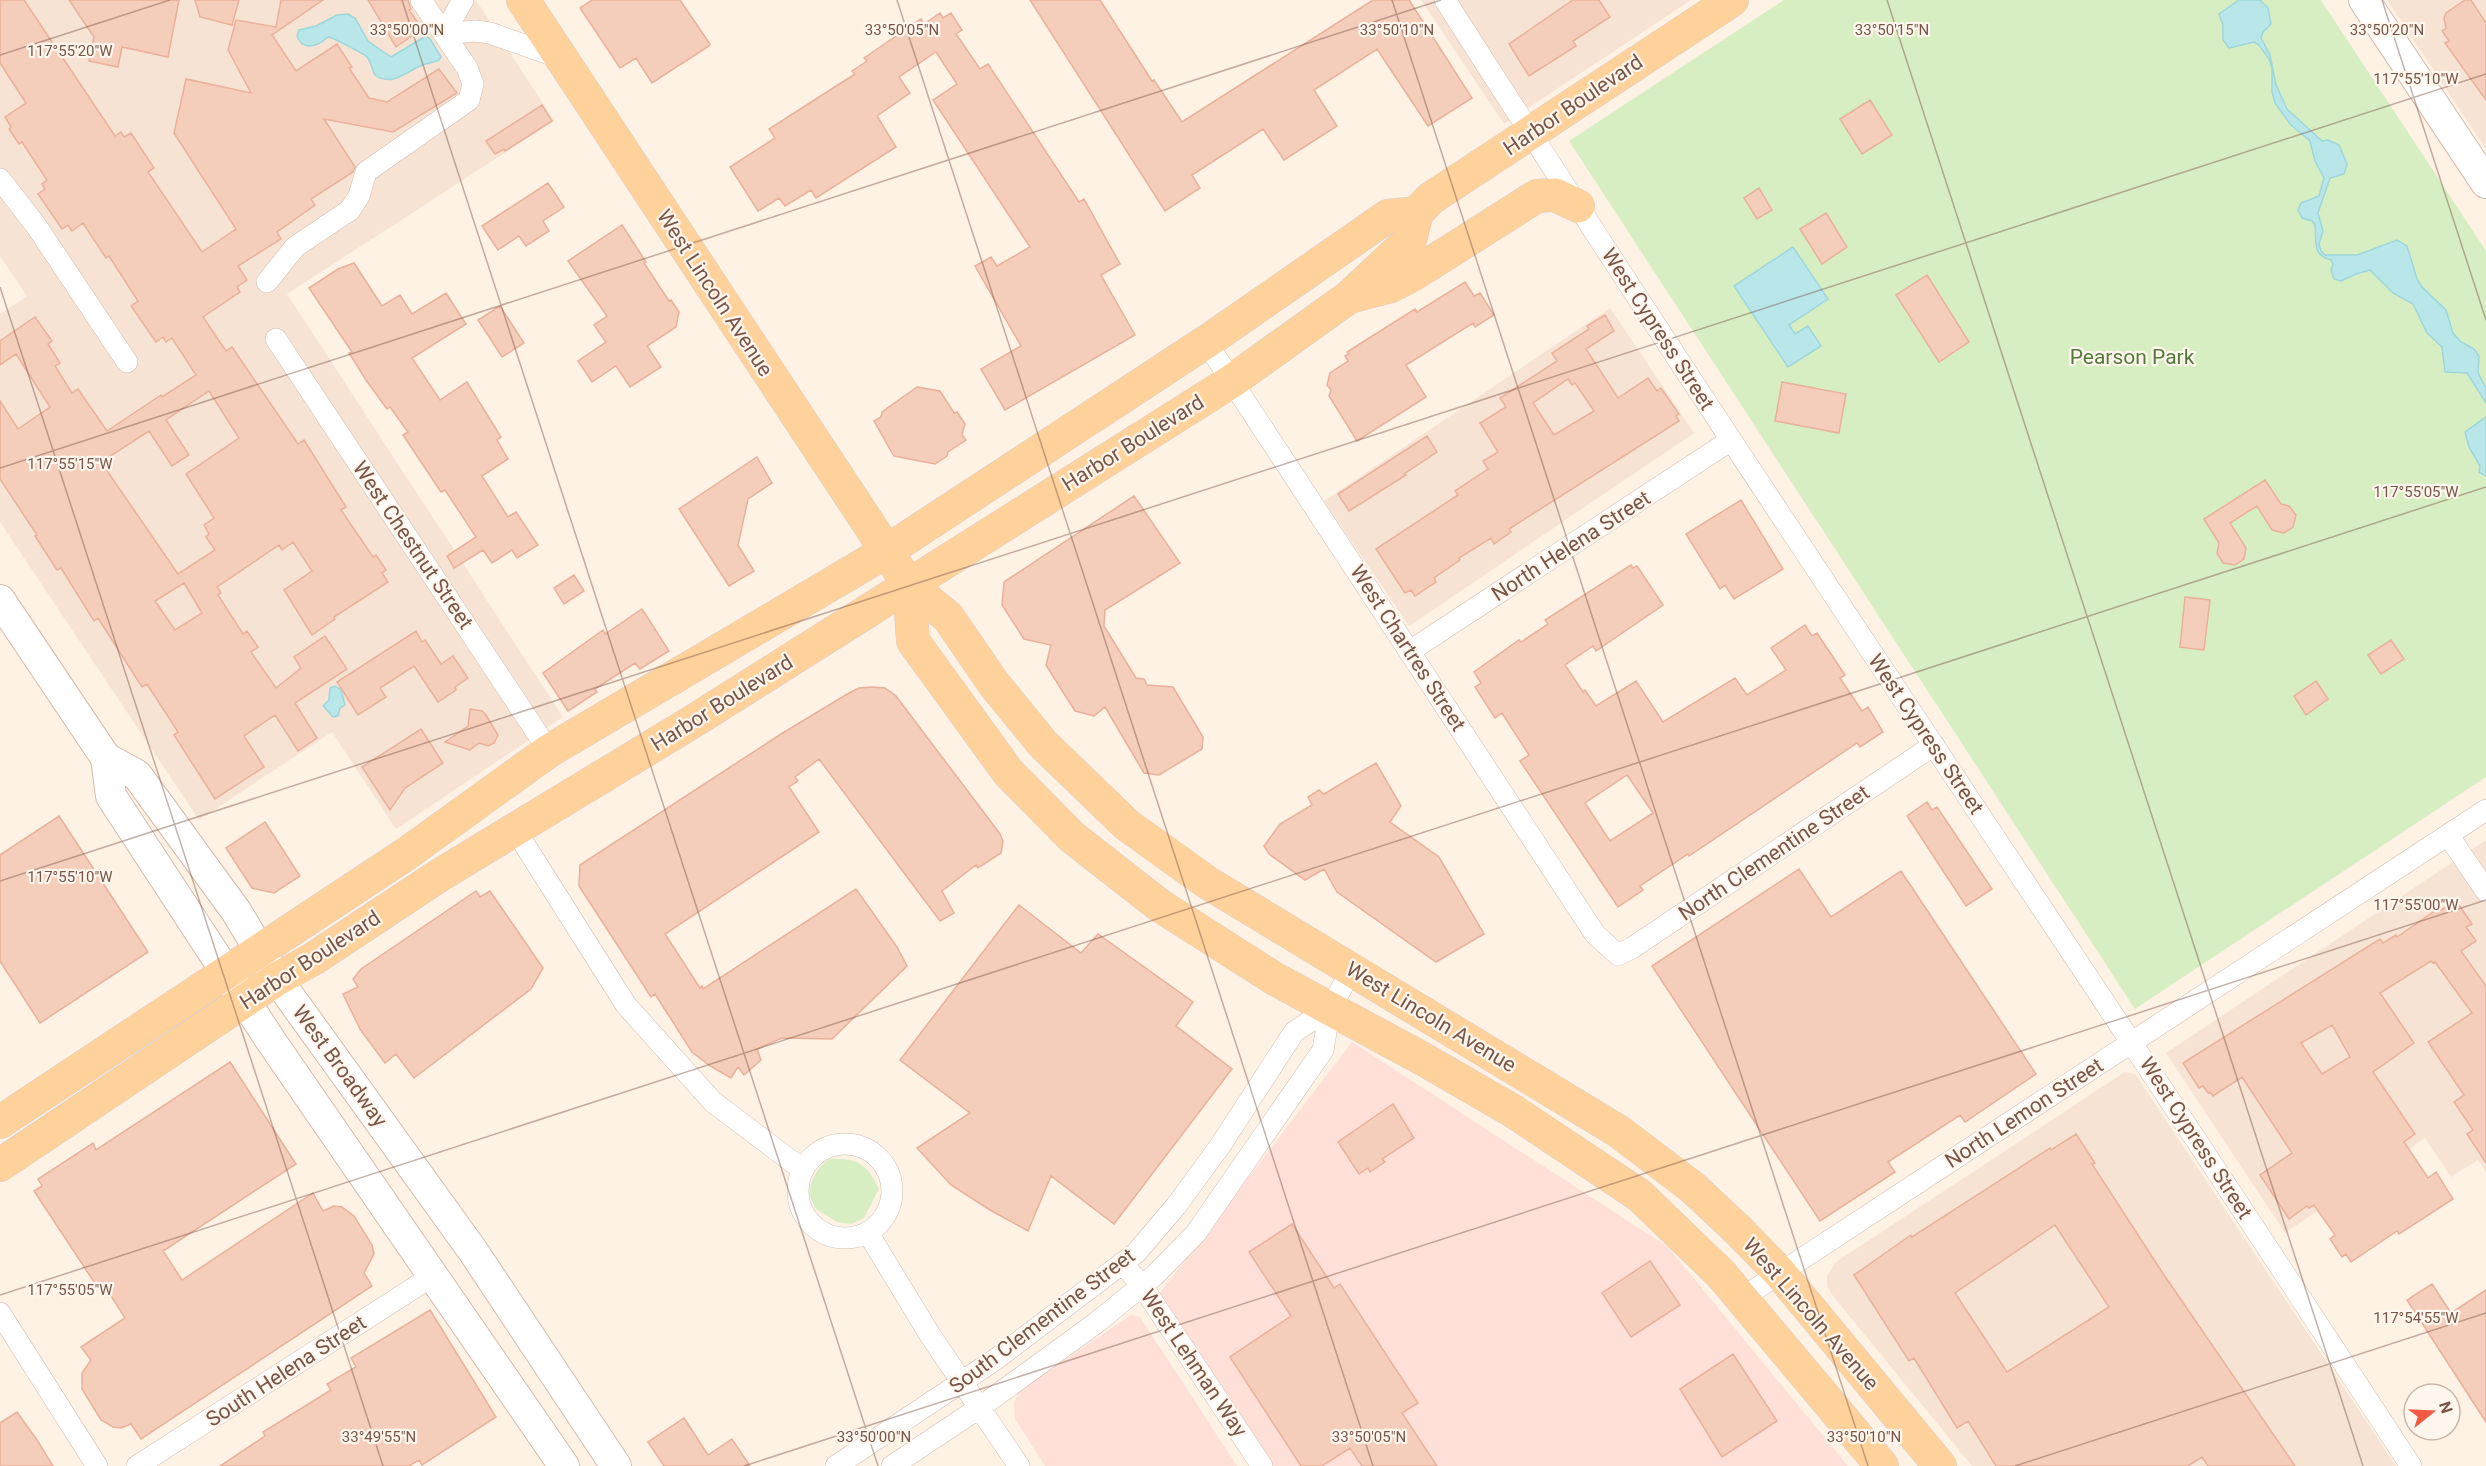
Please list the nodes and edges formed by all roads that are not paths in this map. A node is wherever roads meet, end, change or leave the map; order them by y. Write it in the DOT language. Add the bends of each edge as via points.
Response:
graph roads {
  1 [pos="422,0"];
  2 [pos="463,0"];
  3 [pos="523,0"];
  4 [pos="1445,0"];
  5 [pos="1732,0"];
  6 [pos="2364,0"];
  7 [pos="444,34"];
  8 [pos="561,58"];
  9 [pos="1531,133"];
  10 [pos="0,179"];
  11 [pos="2486,183"];
  12 [pos="1578,206"];
  13 [pos="1417,213"];
  14 [pos="267,282"];
  15 [pos="1349,297"];
  16 [pos="276,339"];
  17 [pos="1206,342"];
  18 [pos="127,362"];
  19 [pos="1232,381"];
  20 [pos="1731,440"];
  21 [pos="887,550"];
  22 [pos="909,585"];
  23 [pos="0,600"];
  24 [pos="1410,651"];
  25 [pos="1934,746"];
  26 [pos="549,751"];
  27 [pos="106,758"];
  28 [pos="2486,810"];
  29 [pos="516,831"];
  30 [pos="2448,835"];
  31 [pos="2486,891"];
  32 [pos="259,950"];
  33 [pos="1612,952"];
  34 [pos="1352,970"];
  35 [pos="228,972"];
  36 [pos="277,979"];
  37 [pos="245,1001"];
  38 [pos="1330,1008"];
  39 [pos="2133,1042"];
  40 [pos="0,1122"];
  41 [pos="0,1165"];
  42 [pos="803,1170"];
  43 [pos="868,1233"];
  44 [pos="1122,1263"];
  45 [pos="1780,1274"];
  46 [pos="434,1275"];
  47 [pos="1143,1287"];
  48 [pos="1742,1298"];
  49 [pos="0,1313"];
  50 [pos="544,1358"];
  51 [pos="962,1383"];
  52 [pos="979,1408"];
  53 [pos="97,1466"];
  54 [pos="137,1466"];
  55 [pos="564,1466"];
  56 [pos="616,1466"];
  57 [pos="836,1466"];
  58 [pos="892,1466"];
  59 [pos="1019,1466"];
  60 [pos="1262,1466"];
  61 [pos="1882,1466"];
  62 [pos="1940,1466"];
  63 [pos="2411,1466"];
  1 -- 7 [label="street"];
  2 -- 7 [label="street"];
  3 -- 8 [label="main road, West Lincoln Avenue"];
  4 -- 9 [label="street, West Cypress Street"];
  5 -- 9 [label="main road, Harbor Boulevard"];
  6 -- 11 [label="main road"];
  7 -- 8 [label="street" via="490,33"];
  7 -- 14 [label="street" via="471,77 470,100 366,172 350,210 295,247"];
  8 -- 21 [label="main road, West Lincoln Avenue"];
  9 -- 12 [label="street, West Cypress Street"];
  9 -- 13 [label="main road, Harbor Boulevard" via="1430,199"];
  10 -- 18 [label="street" via="37,227"];
  12 -- 15 [label="main road" via="1556,195 1537,196 1414,274 1391,286"];
  12 -- 20 [label="street, West Cypress Street"];
  13 -- 15 [label="main road, Harbor Boulevard" via="1410,240"];
  13 -- 17 [label="main road, Harbor Boulevard" via="1388,216"];
  15 -- 19 [label="main road, Harbor Boulevard"];
  16 -- 26 [label="street, West Chestnut Street"];
  17 -- 19 [label="street, West Chartres Street"];
  17 -- 21 [label="main road, Harbor Boulevard"];
  19 -- 22 [label="main road, Harbor Boulevard"];
  19 -- 24 [label="street, West Chartres Street"];
  20 -- 24 [label="street, North Helena Street"];
  20 -- 25 [label="street, West Cypress Street"];
  21 -- 22 [label="main road, West Lincoln Avenue"];
  21 -- 26 [label="main road, Harbor Boulevard"];
  22 -- 29 [label="main road, Harbor Boulevard"];
  22 -- 34 [label="main road, West Lincoln Avenue" via="948,617 994,684 1043,744 1127,825 1208,883"];
  22 -- 38 [label="main road, West Lincoln Avenue" via="913,641 1008,772 1051,818 1112,871 1159,905 1275,979"];
  23 -- 27 [label="main road, West Broadway"];
  24 -- 33 [label="street, West Chartres Street" via="1590,926"];
  25 -- 33 [label="street, North Clementine Street" via="1632,948 1618,955"];
  25 -- 39 [label="street, West Cypress Street"];
  26 -- 32 [label="main road, Harbor Boulevard" via="406,854"];
  27 -- 32 [label="main road, West Broadway" via="137,774 236,911"];
  27 -- 35 [label="main road, West Broadway" via="111,796"];
  28 -- 30 [label="street, North Lemon Street"];
  29 -- 36 [label="main road, Harbor Boulevard"];
  29 -- 42 [label="street" via="626,1005 713,1102"];
  30 -- 31 [label="street"];
  30 -- 39 [label="street, North Lemon Street"];
  32 -- 35 [label="main road, Harbor Boulevard"];
  32 -- 36 [label="main road, West Broadway"];
  34 -- 38 [label="street"];
  34 -- 45 [label="main road, West Lincoln Avenue" via="1618,1131 1692,1187"];
  35 -- 37 [label="main road, West Broadway"];
  35 -- 40 [label="main road, Harbor Boulevard"];
  36 -- 37 [label="main road, Harbor Boulevard"];
  36 -- 50 [label="main road, West Broadway" via="473,1251"];
  37 -- 41 [label="main road, Harbor Boulevard"];
  37 -- 46 [label="main road, West Broadway"];
  38 -- 44 [label="street, South Clementine Street" via="1294,1032 1176,1206"];
  38 -- 47 [label="street, South Clementine Street" via="1323,1050 1196,1233"];
  38 -- 48 [label="main road, West Lincoln Avenue" via="1513,1111 1639,1195"];
  39 -- 45 [label="street, North Lemon Street"];
  39 -- 63 [label="street, West Cypress Street"];
  42 -- 43 [label="street" via="798,1187 800,1203 817,1229 848,1239"];
  42 -- 43 [label="street" via="817,1152 847,1143 865,1147 879,1157 887,1168 893,1193 881,1223"];
  43 -- 51 [label="street"];
  44 -- 47 [label="street, West Lehman Way"];
  44 -- 51 [label="street, South Clementine Street"];
  45 -- 48 [label="street, North Lemon Street"];
  45 -- 62 [label="main road, West Lincoln Avenue"];
  46 -- 50 [label="main road" via="450,1274 462,1279 510,1350 524,1360"];
  46 -- 54 [label="street, South Helena Street"];
  46 -- 55 [label="main road, West Broadway"];
  47 -- 52 [label="street, South Clementine Street"];
  47 -- 60 [label="street, West Lehman Way"];
  48 -- 61 [label="main road, West Lincoln Avenue"];
  49 -- 53 [label="street"];
  50 -- 56 [label="main road, West Broadway"];
  51 -- 52 [label="street"];
  51 -- 57 [label="street, South Clementine Street"];
  52 -- 58 [label="street, South Clementine Street"];
  52 -- 59 [label="street"];
}
